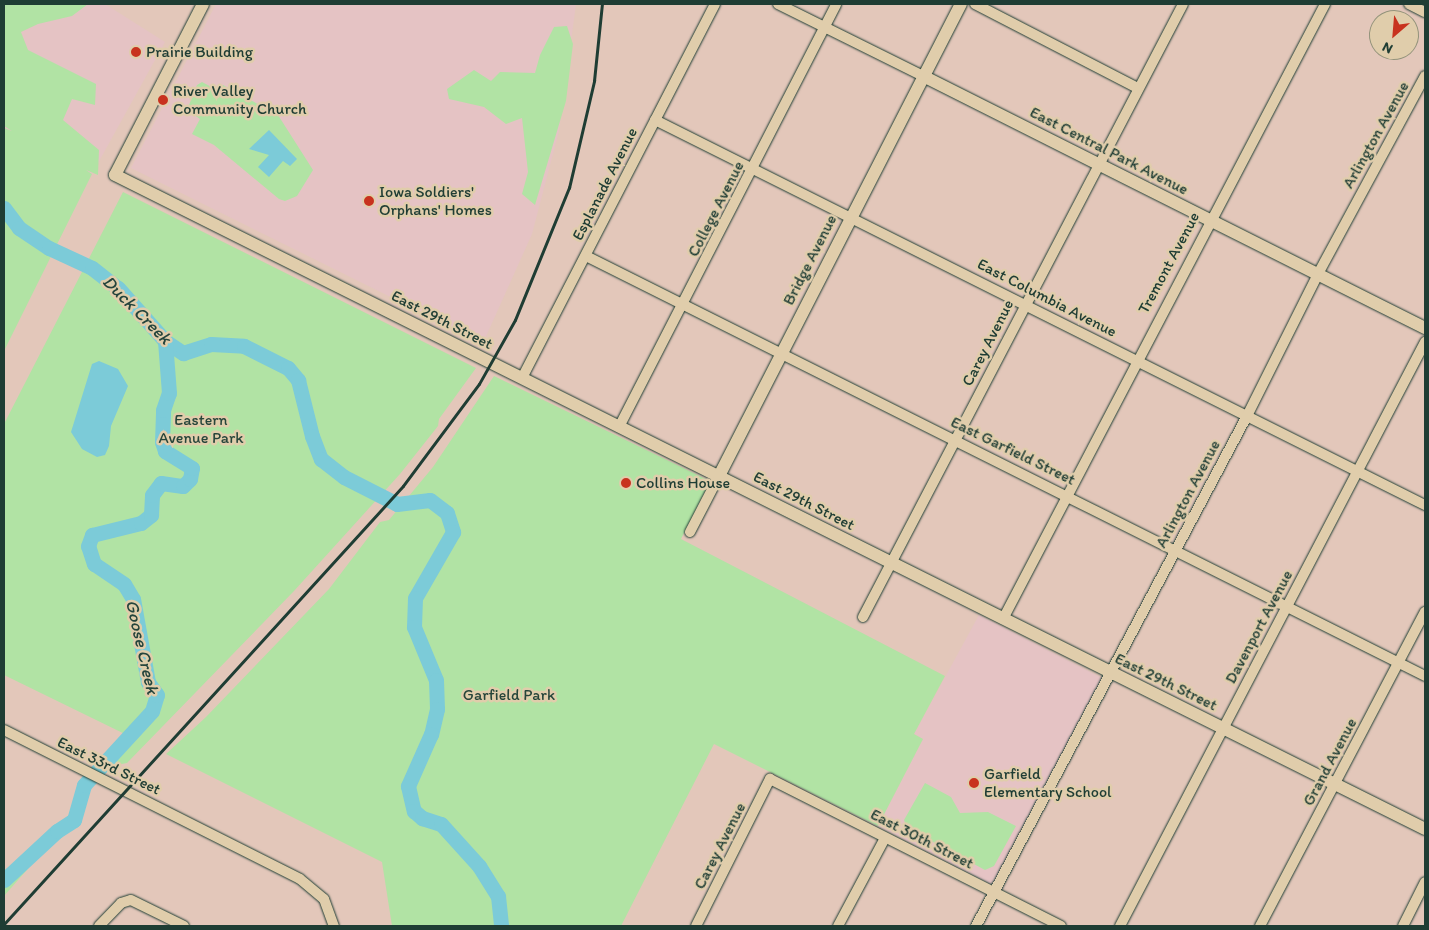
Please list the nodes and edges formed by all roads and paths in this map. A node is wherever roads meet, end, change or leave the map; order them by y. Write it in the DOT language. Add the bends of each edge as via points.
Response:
graph roads {
  1 [pos="203,4"];
  2 [pos="714,4"];
  3 [pos="778,4"];
  4 [pos="836,4"];
  5 [pos="961,4"];
  6 [pos="976,4"];
  7 [pos="1325,4"];
  8 [pos="1409,4"];
  9 [pos="1180,5"];
  10 [pos="1425,12"];
  11 [pos="824,27"];
  12 [pos="923,76"];
  13 [pos="1425,76"];
  14 [pos="1138,88"];
  15 [pos="655,120"];
  16 [pos="1098,164"];
  17 [pos="753,168"];
  18 [pos="850,217"];
  19 [pos="1210,220"];
  20 [pos="586,256"];
  21 [pos="1318,274"];
  22 [pos="1026,303"];
  23 [pos="684,305"];
  24 [pos="1425,328"];
  25 [pos="1425,342"];
  26 [pos="781,353"];
  27 [pos="1136,360"];
  28 [pos="522,378"];
  29 [pos="1246,416"];
  30 [pos="619,427"];
  31 [pos="955,439"];
  32 [pos="1358,471"];
  33 [pos="719,476"];
  34 [pos="1068,495"];
  35 [pos="1425,505"];
  36 [pos="690,532"];
  37 [pos="1175,550"];
  38 [pos="892,562"];
  39 [pos="1287,607"];
  40 [pos="1425,612"];
  41 [pos="863,617"];
  42 [pos="1003,619"];
  43 [pos="1398,663"];
  44 [pos="1111,672"];
  45 [pos="1425,676"];
  46 [pos="1224,728"];
  47 [pos="4,730"];
  48 [pos="770,779"];
  49 [pos="1335,784"];
  50 [pos="1425,829"];
  51 [pos="885,838"];
  52 [pos="1425,882"];
  53 [pos="994,893"];
  54 [pos="99,926"];
  55 [pos="184,926"];
  56 [pos="334,926"];
  57 [pos="696,926"];
  58 [pos="838,926"];
  59 [pos="976,926"];
  60 [pos="1060,926"];
  61 [pos="1120,926"];
  62 [pos="1260,926"];
  63 [pos="1403,926"];
  1 -- 28 [label="street, East 29th Street" via="115,175"];
  2 -- 15 [label="street, Esplanade Avenue"];
  3 -- 11 [label="street, East Central Park Avenue"];
  4 -- 11 [label="street, College Avenue"];
  5 -- 12 [label="street, Bridge Avenue"];
  6 -- 14 [label="street"];
  7 -- 19 [label="street, Tremont Avenue"];
  8 -- 10 [label="street"];
  9 -- 14 [label="street, Carey Avenue"];
  11 -- 12 [label="street, East Central Park Avenue"];
  11 -- 17 [label="street, College Avenue"];
  12 -- 16 [label="street, East Central Park Avenue"];
  12 -- 18 [label="street, Bridge Avenue"];
  13 -- 21 [label="street, Arlington Avenue"];
  14 -- 16 [label="street, Carey Avenue"];
  15 -- 17 [label="street, East Columbia Avenue"];
  15 -- 20 [label="street, Esplanade Avenue"];
  16 -- 19 [label="street, East Central Park Avenue"];
  16 -- 22 [label="street, Carey Avenue"];
  17 -- 18 [label="street, East Columbia Avenue"];
  17 -- 23 [label="street, College Avenue"];
  18 -- 22 [label="street, East Columbia Avenue"];
  18 -- 26 [label="street, Bridge Avenue"];
  19 -- 21 [label="street, East Central Park Avenue"];
  19 -- 27 [label="street, Tremont Avenue"];
  20 -- 23 [label="street, East Garfield Street"];
  20 -- 28 [label="street, Esplanade Avenue"];
  21 -- 24 [label="street, East Central Park Avenue"];
  21 -- 29 [label="street, Arlington Avenue"];
  22 -- 27 [label="street, East Columbia Avenue"];
  22 -- 31 [label="street, Carey Avenue"];
  23 -- 26 [label="street, East Garfield Street"];
  23 -- 30 [label="street, College Avenue"];
  25 -- 32 [label="street, Davenport Avenue"];
  26 -- 31 [label="street, East Garfield Street"];
  26 -- 33 [label="street, Bridge Avenue"];
  27 -- 29 [label="street, East Columbia Avenue"];
  27 -- 34 [label="street, Tremont Avenue"];
  28 -- 30 [label="street, East 29th Street"];
  29 -- 32 [label="street, East Columbia Avenue"];
  29 -- 37 [label="street, Arlington Avenue"];
  30 -- 33 [label="street, East 29th Street"];
  31 -- 34 [label="street, East Garfield Street"];
  31 -- 38 [label="street, Carey Avenue"];
  32 -- 35 [label="street, East Columbia Avenue"];
  32 -- 39 [label="street, Davenport Avenue"];
  33 -- 36 [label="street, Bridge Avenue"];
  33 -- 38 [label="street, East 29th Street"];
  34 -- 37 [label="street, East Garfield Street"];
  34 -- 42 [label="street, Tremont Avenue"];
  37 -- 39 [label="street, East Garfield Street"];
  37 -- 44 [label="street, Arlington Avenue"];
  38 -- 41 [label="street, Carey Avenue"];
  38 -- 42 [label="street, East 29th Street"];
  39 -- 43 [label="street, East Garfield Street"];
  39 -- 46 [label="street, Davenport Avenue"];
  40 -- 43 [label="street, Grand Avenue"];
  42 -- 44 [label="street, East 29th Street"];
  43 -- 45 [label="street, East Garfield Street"];
  43 -- 49 [label="street, Grand Avenue"];
  44 -- 46 [label="street, East 29th Street"];
  44 -- 53 [label="street, Arlington Avenue"];
  46 -- 49 [label="street, East 29th Street"];
  46 -- 61 [label="street, Davenport Avenue"];
  47 -- 56 [label="street, East 33rd Street" via="300,879 324,899"];
  48 -- 51 [label="street, East 30th Street"];
  48 -- 57 [label="street, Carey Avenue"];
  49 -- 50 [label="street, East 29th Street"];
  49 -- 62 [label="street, Grand Avenue"];
  51 -- 53 [label="street, East 30th Street"];
  51 -- 58 [label="street"];
  52 -- 63 [label="street"];
  53 -- 59 [label="street, Arlington Avenue"];
  53 -- 60 [label="street, East 30th Street"];
  54 -- 55 [label="street" via="121,903 131,900"];
}
